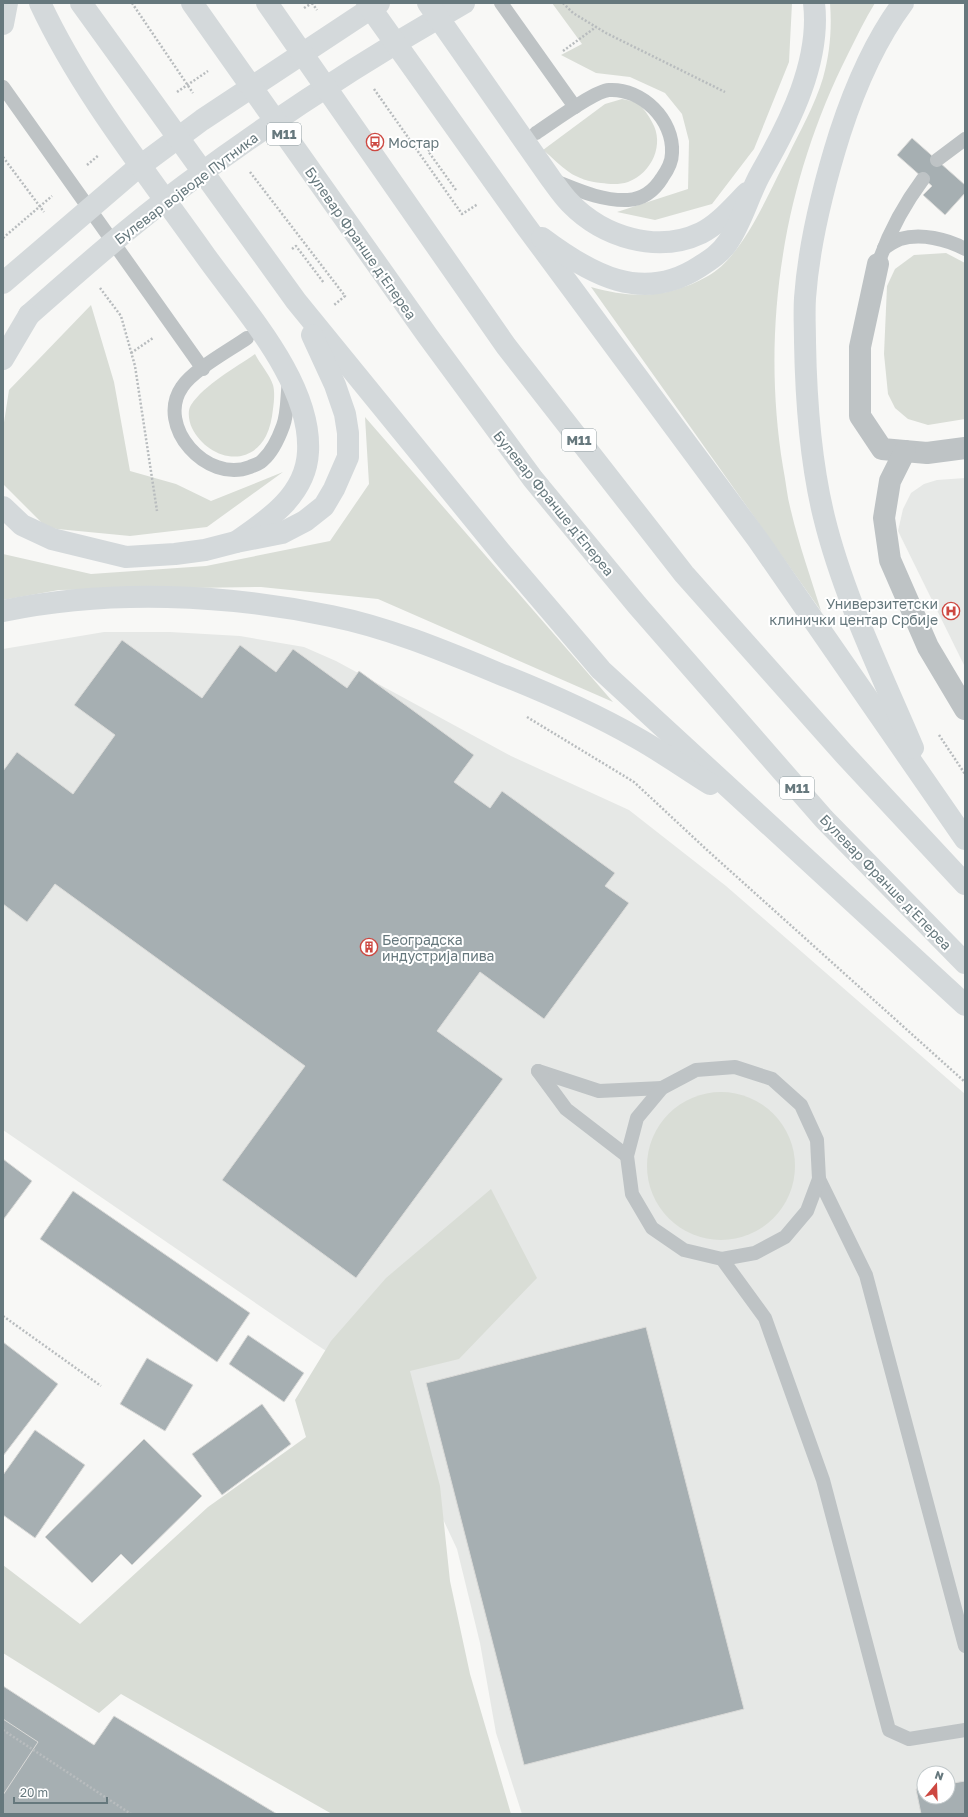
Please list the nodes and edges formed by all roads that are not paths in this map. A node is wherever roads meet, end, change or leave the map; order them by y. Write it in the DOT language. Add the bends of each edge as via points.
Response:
graph roads {
  1 [pos="7,3"];
  2 [pos="40,3"];
  3 [pos="81,3"];
  4 [pos="192,3"];
  5 [pos="267,3"];
  6 [pos="367,3"];
  7 [pos="379,3"];
  8 [pos="428,3"];
  9 [pos="464,3"];
  10 [pos="501,3"];
  11 [pos="814,3"];
  12 [pos="902,3"];
  13 [pos="3,24"];
  14 [pos="3,87"];
  15 [pos="574,107"];
  16 [pos="536,133"];
  17 [pos="965,139"];
  18 [pos="937,160"];
  19 [pos="550,179"];
  20 [pos="923,179"];
  21 [pos="751,190"];
  22 [pos="524,225"];
  23 [pos="965,249"];
  24 [pos="881,256"];
  25 [pos="3,283"];
  26 [pos="296,301"];
  27 [pos="29,314"];
  28 [pos="247,338"];
  29 [pos="3,339"];
  30 [pos="3,358"];
  31 [pos="203,369"];
  32 [pos="290,378"];
  33 [pos="965,448"];
  34 [pos="905,451"];
  35 [pos="3,507"];
  36 [pos="236,542"];
  37 [pos="3,612"];
  38 [pos="965,709"];
  39 [pos="931,790"];
  40 [pos="758,814"];
  41 [pos="965,840"];
  42 [pos="965,884"];
  43 [pos="965,963"];
  44 [pos="965,1005"];
  45 [pos="662,1088"];
  46 [pos="627,1156"];
  47 [pos="819,1179"];
  48 [pos="722,1259"];
  49 [pos="965,1646"];
  50 [pos="965,1730"];
  1 -- 13 [label="main road"];
  2 -- 32 [label="main road" via="77,71 270,345"];
  3 -- 26 [label="main road"];
  4 -- 43 [label="main road, Булевар Франше д'Епереа / M11" via="507,446 637,605 824,819"];
  5 -- 42 [label="main road, M11" via="506,346 684,574"];
  6 -- 22 [label="main road"];
  7 -- 25 [label="main road" via="202,120 136,168"];
  8 -- 19 [label="main road"];
  9 -- 27 [label="main road, Булевар војводе Путника" via="336,81 255,135 184,186 86,264"];
  10 -- 15 [label="lane"];
  11 -- 21 [label="main road" via="815,31 803,82 773,152"];
  12 -- 39 [label="main road" via="868,59 845,116 828,171 812,240 805,299 806,383 811,443 824,517 848,593"];
  14 -- 31 [label="lane"];
  15 -- 16 [label="lane"];
  15 -- 19 [label="lane" via="608,90 631,94 652,105 667,125 672,141 669,168 658,186 650,193 628,200 605,199 586,194"];
  17 -- 18 [label="lane"];
  19 -- 21 [label="main road" via="570,203 590,219 618,235 640,242 663,243 683,240 702,232 717,222"];
  20 -- 24 [label="lane" via="905,203"];
  21 -- 22 [label="main road" via="740,220 720,252 691,272 669,281 650,284 617,281 593,271 564,255"];
  22 -- 39 [label="main road" via="758,540"];
  23 -- 24 [label="lane" via="945,240 923,237 901,239"];
  24 -- 34 [label="street" via="860,347 860,416 882,449"];
  26 -- 36 [label="main road" via="324,358 345,414 348,457 324,506 305,521 282,532"];
  26 -- 40 [label="main road" via="503,555 601,670"];
  27 -- 29 [label="main road, Булевар војводе Путника"];
  27 -- 30 [label="main road"];
  28 -- 31 [label="lane"];
  31 -- 32 [label="lane" via="190,377 176,400 175,410 182,438 193,453 210,465 240,471 263,462 269,453 284,425"];
  32 -- 36 [label="main road" via="301,401 308,428 308,453 304,473 296,490 281,508"];
  33 -- 34 [label="street" via="927,453"];
  34 -- 38 [label="street" via="890,481 884,518 890,560 928,647"];
  35 -- 36 [label="main road" via="22,525 52,539 126,558 205,550"];
  37 -- 40 [label="main road" via="90,599 150,598 216,599 332,616 446,652 593,715 638,738"];
  39 -- 41 [label="main road"];
  40 -- 44 [label="main road"];
  45 -- 46 [label="lane" via="638,1118"];
  45 -- 46 [label="lane" via="599,1091 538,1071 566,1109"];
  45 -- 47 [label="lane" via="696,1070 735,1067 772,1079 801,1105 817,1140"];
  46 -- 48 [label="lane" via="632,1194 652,1228 684,1250"];
  47 -- 48 [label="lane" via="807,1211 785,1237 755,1253"];
  47 -- 49 [label="lane" via="866,1275"];
  48 -- 50 [label="lane" via="765,1318 824,1480 889,1730 909,1739"];
}
